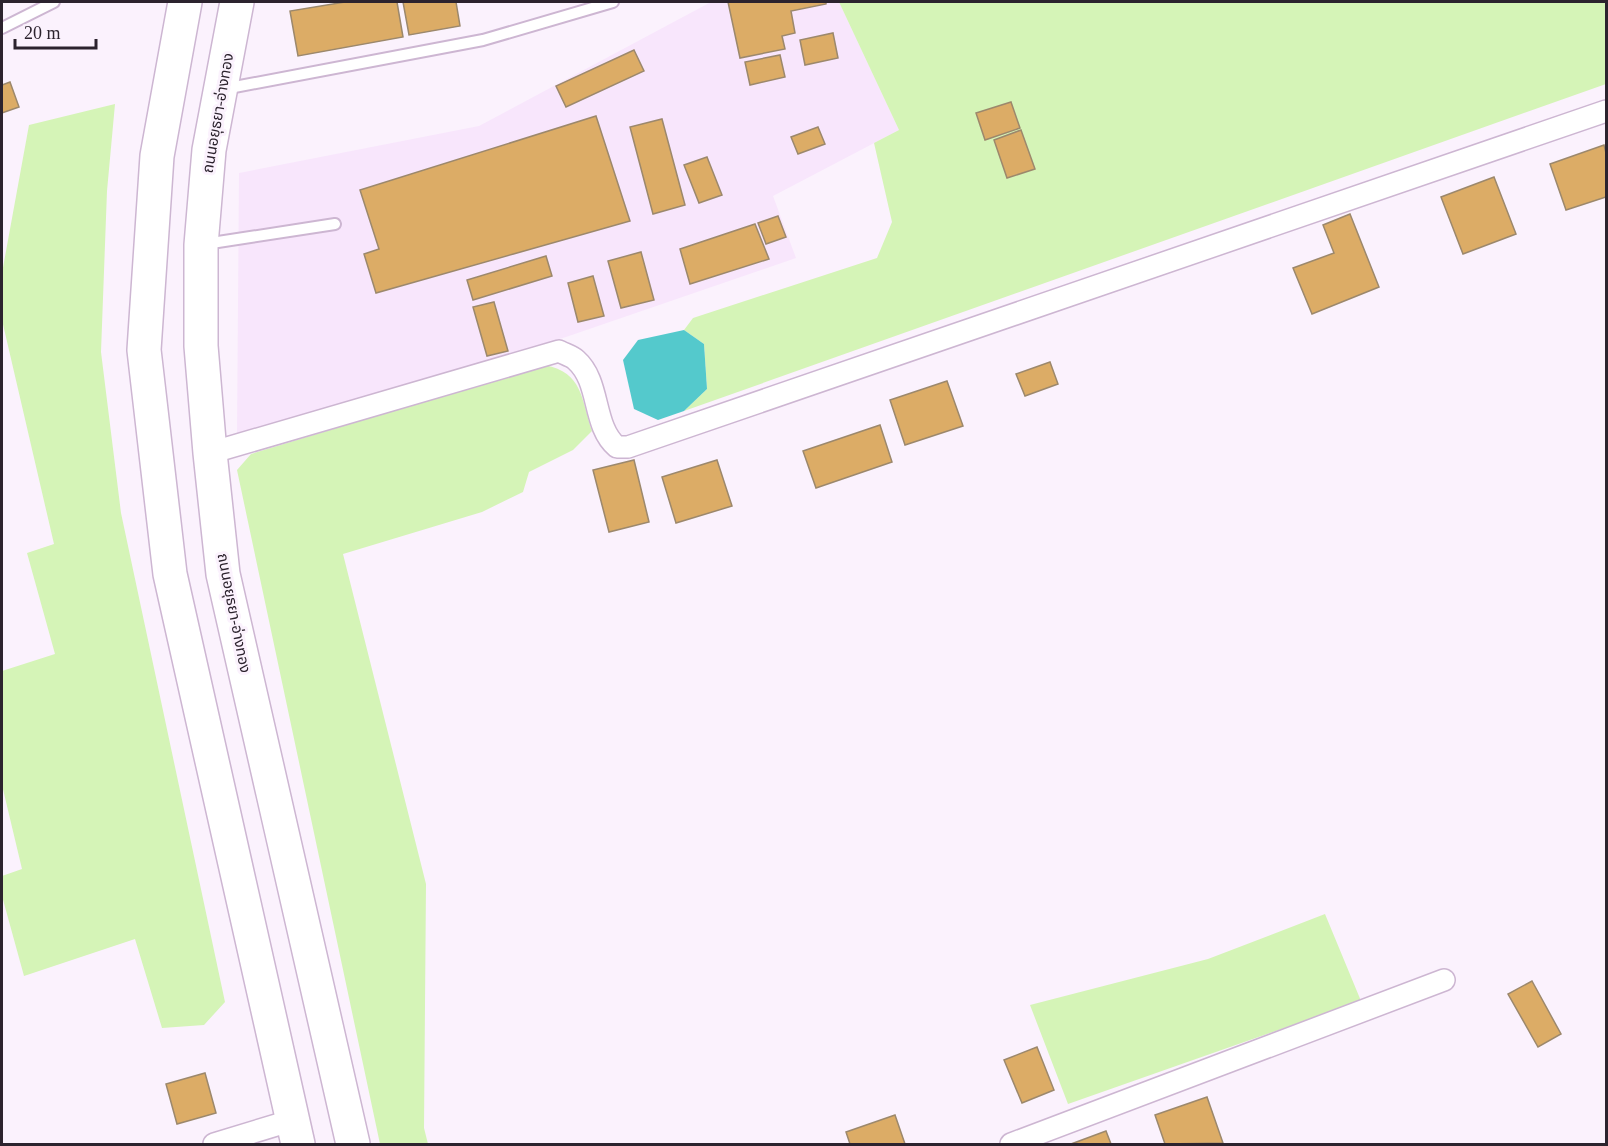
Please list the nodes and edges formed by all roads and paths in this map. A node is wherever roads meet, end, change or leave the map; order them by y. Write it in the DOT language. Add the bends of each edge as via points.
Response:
graph roads {
  1 [pos="54,2"];
  2 [pos="185,2"];
  3 [pos="237,2"];
  4 [pos="613,2"];
  5 [pos="2,28"];
  6 [pos="220,90"];
  7 [pos="1606,111"];
  8 [pos="335,224"];
  9 [pos="201,245"];
  10 [pos="210,453"];
  11 [pos="1444,980"];
  12 [pos="296,1132"];
  13 [pos="214,1144"];
  14 [pos="353,1144"];
  15 [pos="1011,1144"];
  1 -- 5 [label="lane"];
  2 -- 12 [label="main road" via="157,156 144,350 170,574"];
  3 -- 6 [label="main road, ถนนอยุธยา-อ่างทอง"];
  4 -- 6 [label="lane" via="483,40"];
  6 -- 9 [label="main road, ถนนอยุธยา-อ่างทอง" via="208,150"];
  7 -- 10 [label="street" via="628,447 617,447 608,440 586,374 576,360 560,351"];
  8 -- 9 [label="lane"];
  9 -- 10 [label="main road, ถนนอยุธยา-อ่างทอง" via="201,346"];
  10 -- 14 [label="main road, ถนนอยุธยา-อ่างทอง" via="223,574"];
  11 -- 15 [label="street"];
  12 -- 13 [label="street"];
}
